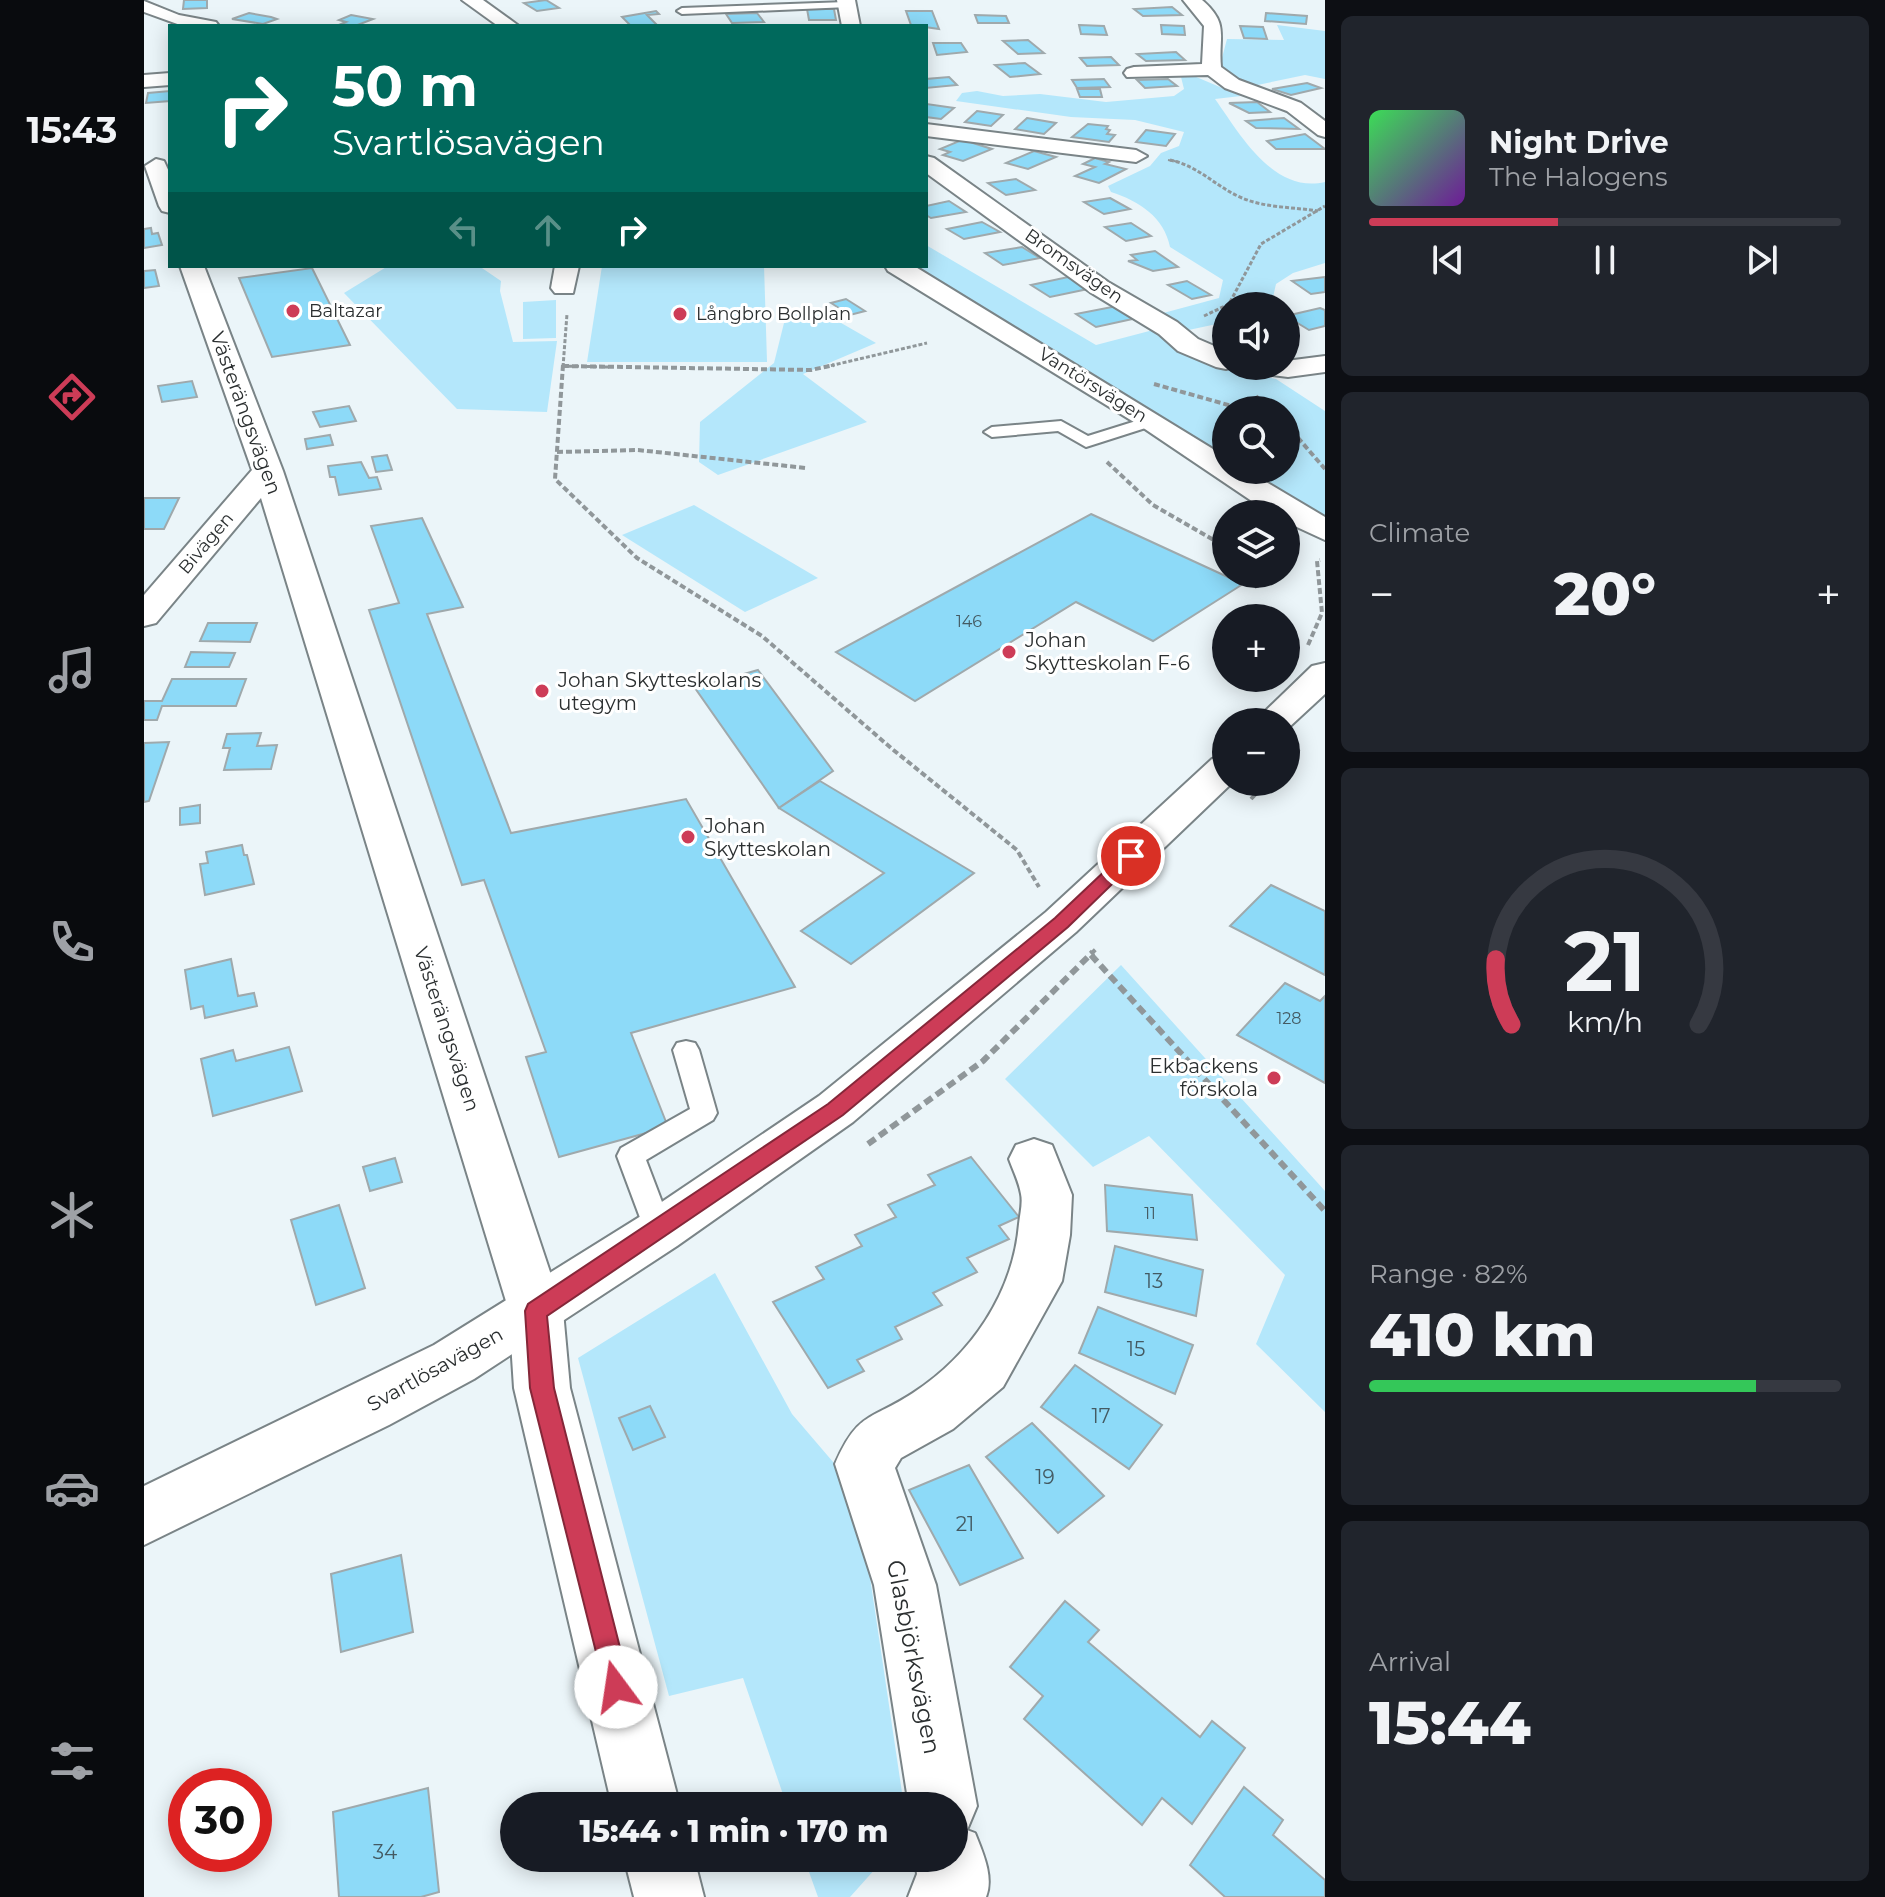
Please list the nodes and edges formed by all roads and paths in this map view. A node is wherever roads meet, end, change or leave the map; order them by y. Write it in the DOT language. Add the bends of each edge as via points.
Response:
graph roads {
  1 [pos="471,0"];
  2 [pos="1192,0"];
  3 [pos="846,3"];
  4 [pos="144,6"];
  5 [pos="682,11"];
  6 [pos="200,24"];
  7 [pos="507,24"];
  8 [pos="851,24"];
  9 [pos="1212,69"];
  10 [pos="1134,73"];
  11 [pos="168,79"];
  12 [pos="144,81"];
  13 [pos="928,130"];
  14 [pos="1325,131"];
  15 [pos="1136,156"];
  16 [pos="928,164"];
  17 [pos="157,166"];
  18 [pos="168,200"];
  19 [pos="1325,206"];
  20 [pos="1319,211"];
  21 [pos="193,268"];
  22 [pos="900,268"];
  23 [pos="566,277"];
  24 [pos="1168,328"];
  25 [pos="927,343"];
  26 [pos="1212,355"];
  27 [pos="1325,364"];
  28 [pos="563,366"];
  29 [pos="1300,367"];
  30 [pos="1152,421"];
  31 [pos="992,432"];
  32 [pos="1300,440"];
  33 [pos="1086,442"];
  34 [pos="557,452"];
  35 [pos="806,468"];
  36 [pos="1325,469"];
  37 [pos="268,471"];
  38 [pos="1271,500"];
  39 [pos="1300,517"];
  40 [pos="1300,527"];
  41 [pos="1325,530"];
  42 [pos="1212,539"];
  43 [pos="1321,553"];
  44 [pos="1324,614"];
  45 [pos="144,616"];
  46 [pos="1325,674"];
  47 [pos="1288,708"];
  48 [pos="1212,780"];
  49 [pos="1061,922"];
  50 [pos="686,1050"];
  51 [pos="1034,1159"];
  52 [pos="1325,1211"];
  53 [pos="659,1231"];
  54 [pos="536,1311"];
  55 [pos="144,1516"];
  56 [pos="643,1792"];
  57 [pos="941,1792"];
  58 [pos="663,1872"];
  59 [pos="669,1897"];
  1 -- 7 [label="street"];
  2 -- 9 [label="street" via="1216,30"];
  3 -- 5 [label="lane"];
  3 -- 8 [label="street"];
  4 -- 6 [label="street"];
  9 -- 10 [label="street"];
  9 -- 14 [label="street" via="1232,84 1294,107"];
  11 -- 12 [label="street"];
  13 -- 15 [label="street"];
  15 -- 20 [label="path" via="1189,163 1243,199"];
  16 -- 24 [label="street, Bromsvägen" via="1099,287"];
  17 -- 18 [label="street"];
  19 -- 20 [label="path"];
  20 -- 24 [label="path" via="1261,244 1229,304"];
  21 -- 37 [label="street, Västerängsvägen"];
  22 -- 30 [label="street, Vantörsvägen"];
  23 -- 28 [label="path"];
  24 -- 26 [label="street, Bromsvägen"];
  25 -- 28 [label="path" via="811,370"];
  27 -- 29 [label="street"];
  28 -- 34 [label="path"];
  30 -- 33 [label="lane"];
  30 -- 38 [label="street, Vantörsvägen"];
  31 -- 33 [label="lane" via="1061,426"];
  32 -- 36 [label="path"];
  33 -- 42 [label="path" via="1153,505"];
  34 -- 35 [label="path" via="638,450"];
  34 -- 49 [label="path" via="555,479 637,558 762,636 1017,850"];
  37 -- 45 [label="street, Bivägen"];
  37 -- 54 [label="street, Västerängsvägen"];
  39 -- 41 [label="street, Vantörsvägen"];
  40 -- 43 [label="street, Vantörsvägen"];
  43 -- 44 [label="path"];
  46 -- 47 [label="street"];
  48 -- 49 [label="street, Svartlösavägen"];
  49 -- 52 [label="path"];
  49 -- 53 [label="street, Svartlösavägen" via="836,1109"];
  50 -- 53 [label="lane" via="704,1113 631,1156"];
  51 -- 57 [label="street, Glasbjörksvägen" via="1047,1195 1044,1235 1035,1281 1008,1331 983,1370 933,1411 881,1439 864,1464 905,1585"];
  53 -- 54 [label="street, Svartlösavägen"];
  54 -- 55 [label="street, Svartlösavägen" via="369,1407"];
  54 -- 56 [label="street, Västerängsvägen" via="542,1388"];
  58 -- 59 [label="street"];
}
